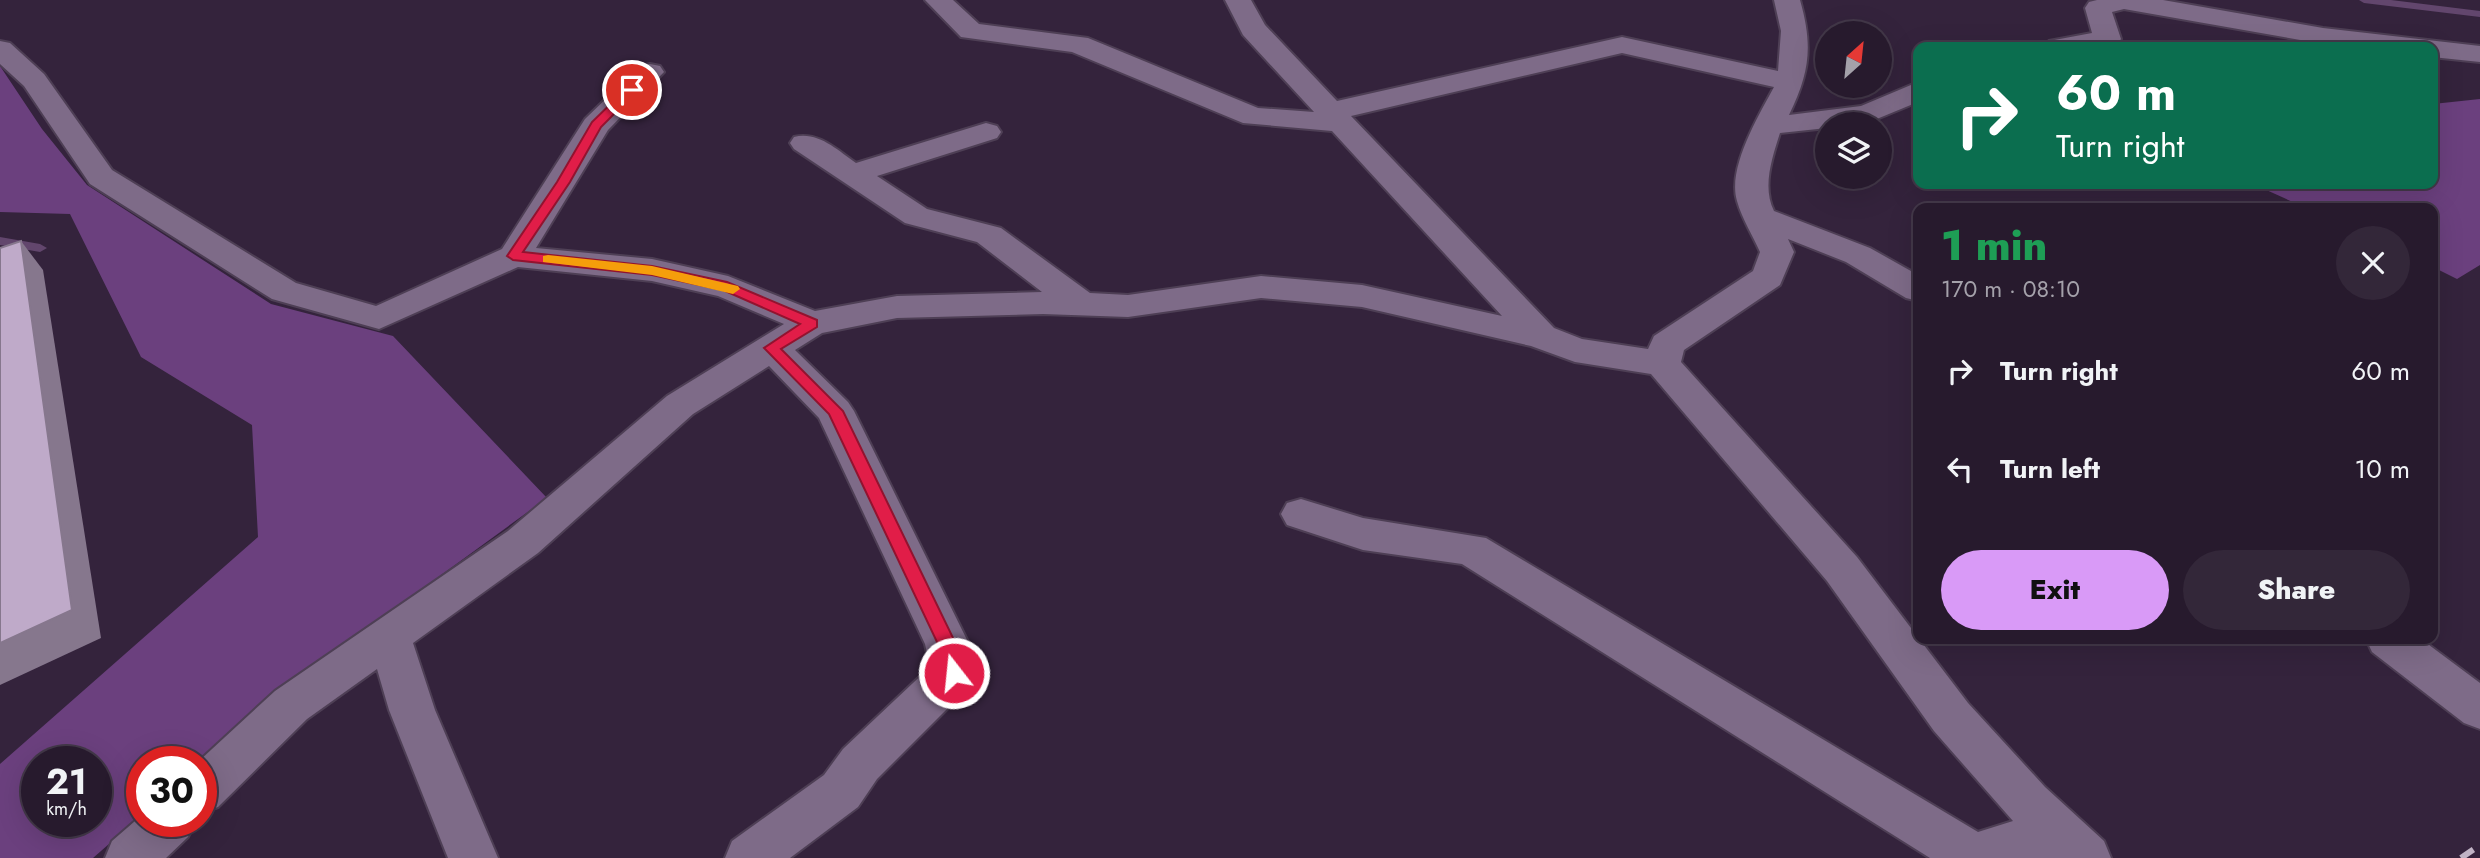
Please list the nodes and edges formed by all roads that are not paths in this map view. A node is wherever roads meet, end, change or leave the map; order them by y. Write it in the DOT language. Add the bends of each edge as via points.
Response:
graph roads {
  1 [pos="938,0"];
  2 [pos="1238,0"];
  3 [pos="1787,0"];
  4 [pos="2123,1"];
  5 [pos="2089,42"];
  6 [pos="2375,42"];
  7 [pos="0,49"];
  8 [pos="2438,50"];
  9 [pos="2480,54"];
  10 [pos="650,72"];
  11 [pos="1791,82"];
  12 [pos="1913,94"];
  13 [pos="1334,117"];
  14 [pos="1768,126"];
  15 [pos="986,132"];
  16 [pos="804,142"];
  17 [pos="852,174"];
  18 [pos="1762,218"];
  19 [pos="513,256"];
  20 [pos="1913,287"];
  21 [pos="1081,304"];
  22 [pos="812,323"];
  23 [pos="1541,336"];
  24 [pos="772,348"];
  25 [pos="1662,365"];
  26 [pos="1301,514"];
  27 [pos="389,636"];
  28 [pos="2395,644"];
  29 [pos="2480,709"];
  30 [pos="217,776"];
  31 [pos="153,837"];
  32 [pos="2071,844"];
  33 [pos="1972,857"];
  34 [pos="130,858"];
  35 [pos="473,858"];
  36 [pos="750,858"];
  1 -- 13 [label="street" via="971,31 1077,44 1253,117"];
  2 -- 13 [label="street" via="1253,29"];
  3 -- 11 [label="street" via="1795,31"];
  4 -- 5 [label="street" via="2098,8 2107,39"];
  4 -- 6 [label="street"];
  7 -- 19 [label="street" via="34,79 101,177 284,291 379,318"];
  8 -- 9 [label="street"];
  10 -- 19 [label="street" via="596,125"];
  11 -- 13 [label="street" via="1622,45"];
  11 -- 14 [label="street"];
  12 -- 14 [label="street" via="1867,114"];
  13 -- 23 [label="street"];
  14 -- 18 [label="street" via="1755,162 1752,199"];
  15 -- 17 [label="street"];
  16 -- 17 [label="street"];
  17 -- 21 [label="street" via="916,216 989,235"];
  18 -- 20 [label="street" via="1858,255"];
  18 -- 25 [label="street" via="1777,252 1768,277 1667,344"];
  19 -- 22 [label="street" via="652,270 727,287"];
  21 -- 22 [label="street" via="897,307"];
  21 -- 23 [label="street" via="1128,306 1261,287 1362,296"];
  22 -- 24 [label="street"];
  23 -- 25 [label="street" via="1574,350"];
  24 -- 27 [label="street" via="680,405 523,542"];
  24 -- 36 [label="street" via="835,411 947,644 954,673 860,764 841,791"];
  25 -- 32 [label="street" via="1842,569 1951,717"];
  26 -- 33 [label="street" via="1363,534 1471,549"];
  27 -- 30 [label="street" via="291,705"];
  27 -- 35 [label="street" via="412,710"];
  28 -- 29 [label="street"];
  31 -- 34 [label="street"];
  32 -- 33 [label="street"];
}
